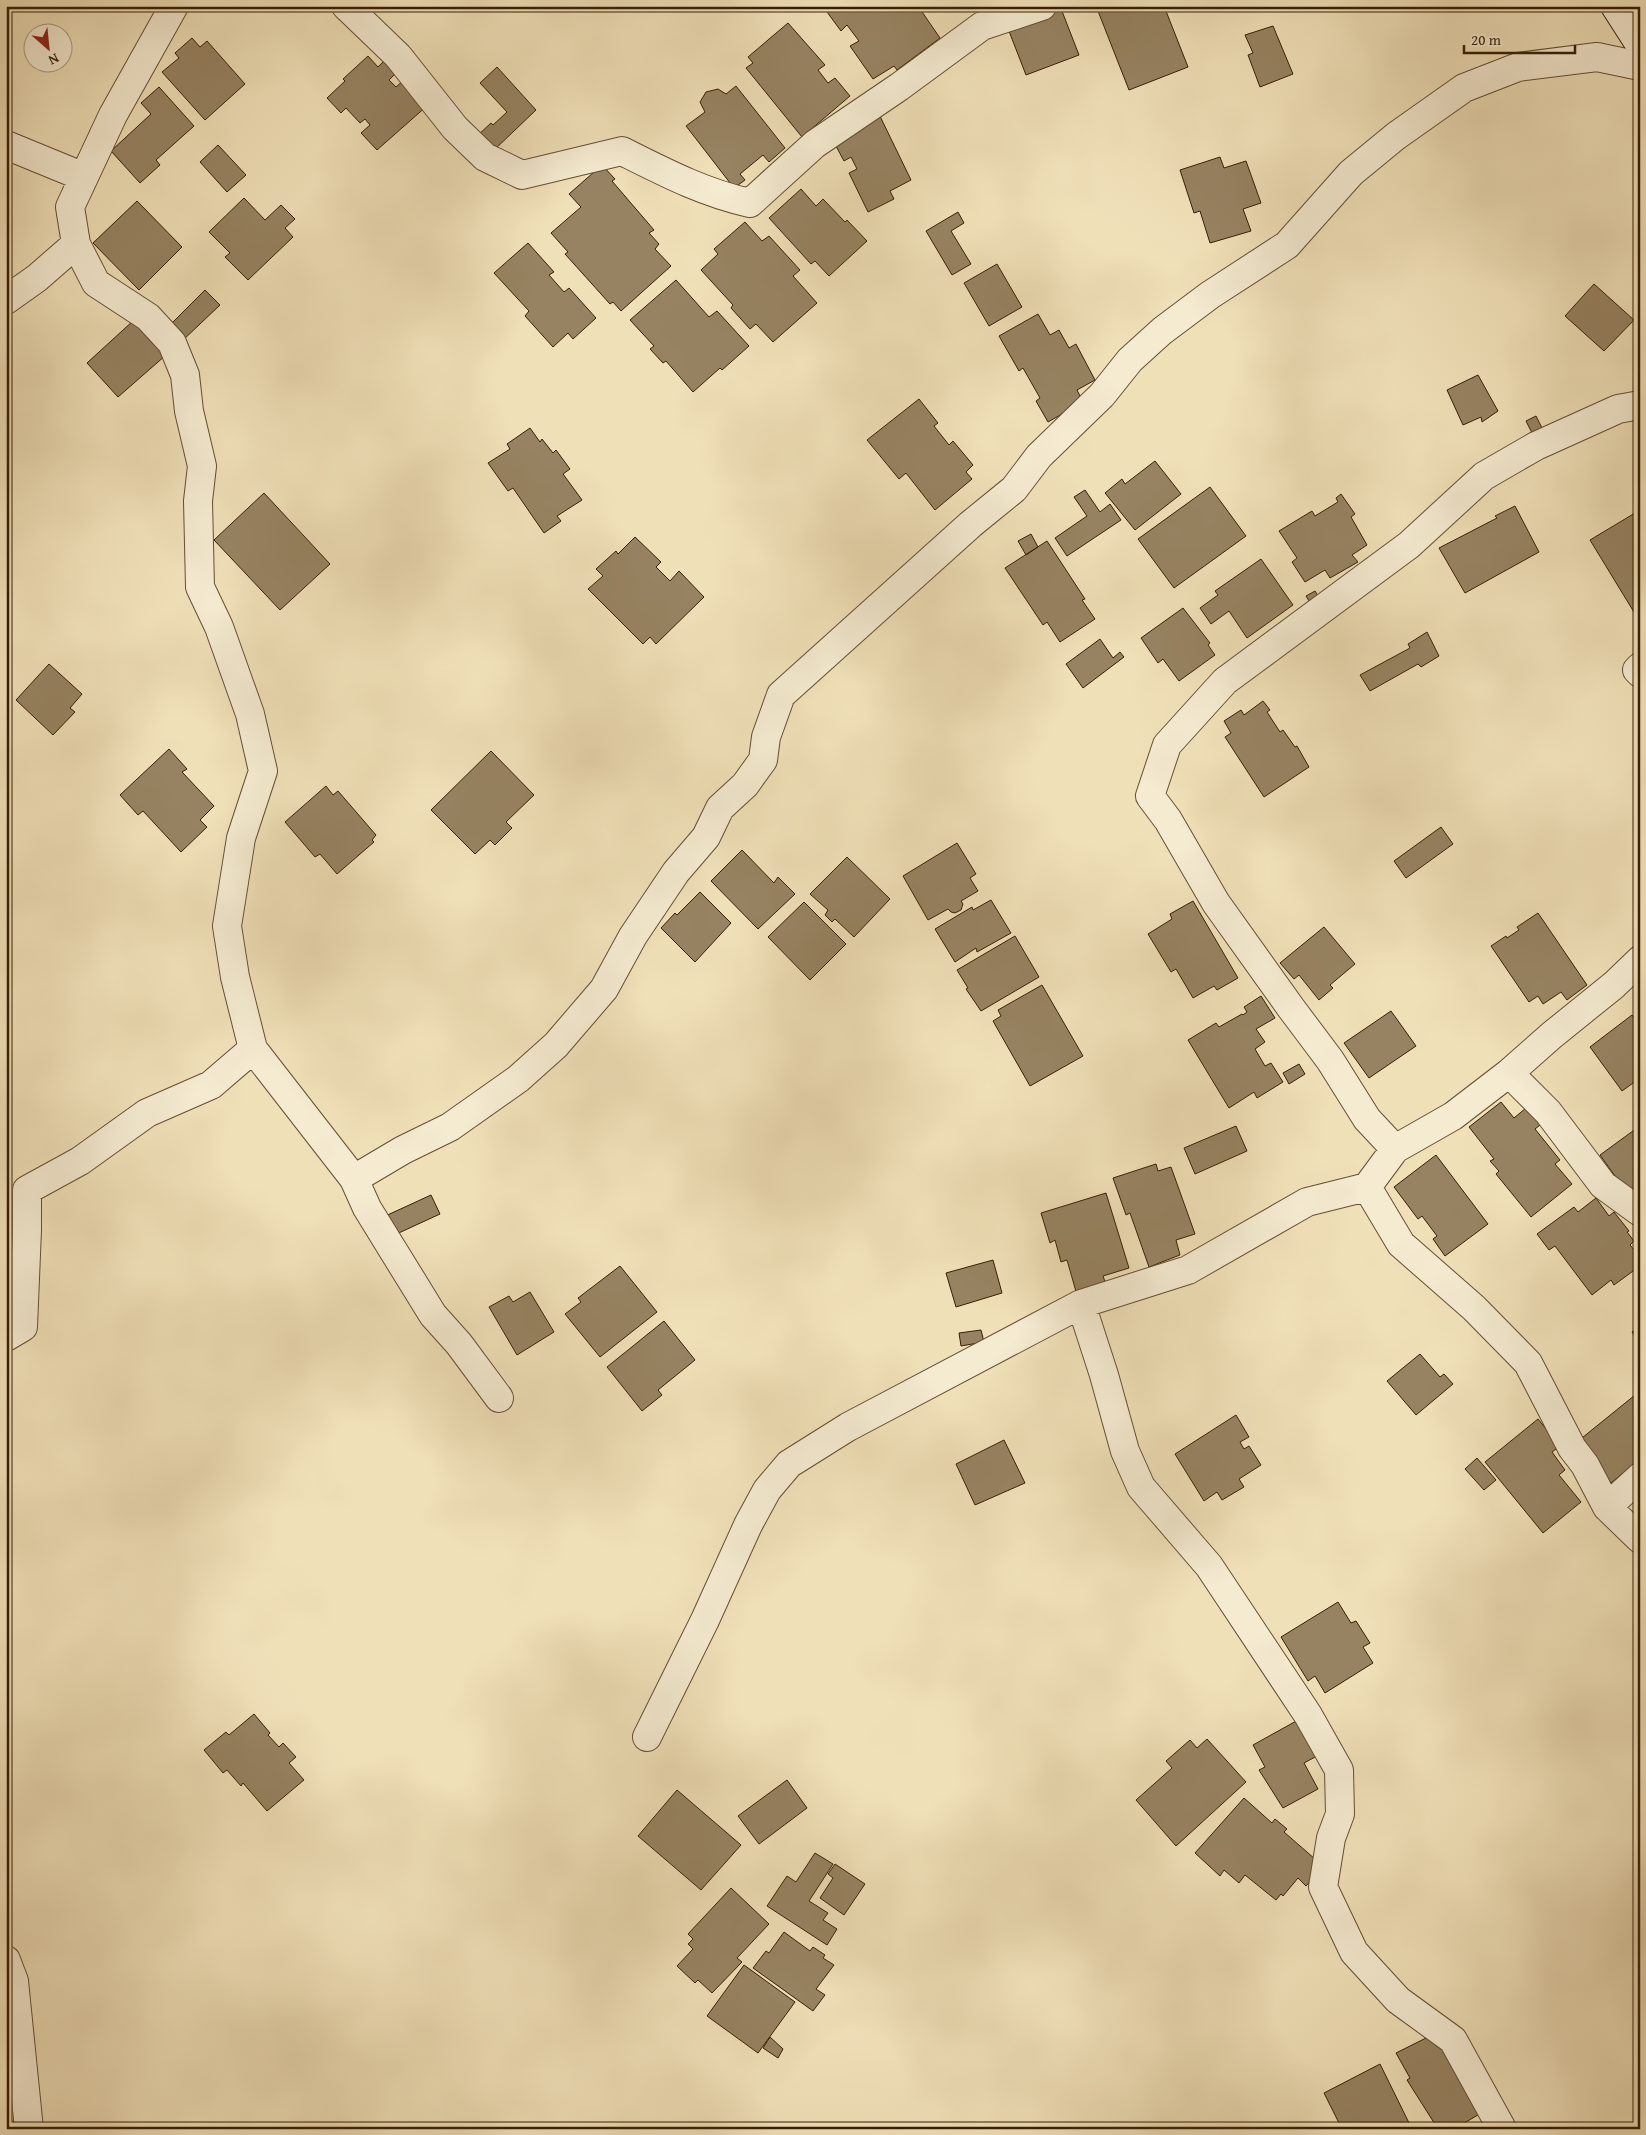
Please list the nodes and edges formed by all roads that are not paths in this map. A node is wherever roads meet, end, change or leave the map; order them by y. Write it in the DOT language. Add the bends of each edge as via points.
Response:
graph roads {
  1 [pos="174,6"];
  2 [pos="346,6"];
  3 [pos="1042,6"];
  4 [pos="1615,6"];
  5 [pos="1640,45"];
  6 [pos="1640,66"];
  7 [pos="6,145"];
  8 [pos="84,177"];
  9 [pos="76,244"];
  10 [pos="6,300"];
  11 [pos="1640,405"];
  12 [pos="1640,668"];
  13 [pos="1640,672"];
  14 [pos="1640,960"];
  15 [pos="253,1049"];
  16 [pos="1509,1073"];
  17 [pos="1395,1149"];
  18 [pos="354,1179"];
  19 [pos="1366,1187"];
  20 [pos="1640,1212"];
  21 [pos="1081,1304"];
  22 [pos="6,1337"];
  23 [pos="499,1398"];
  24 [pos="1640,1477"];
  25 [pos="1607,1507"];
  26 [pos="1640,1538"];
  27 [pos="648,1737"];
  28 [pos="6,1960"];
  29 [pos="1501,2127"];
  30 [pos="29,2129"];
  1 -- 8 [label="street" via="113,115"];
  2 -- 3 [label="street" via="398,56 455,128 485,157 522,175 622,151 670,176 725,198 750,203 815,144 982,26"];
  4 -- 5 [label="street"];
  6 -- 18 [label="street" via="1597,57 1518,67 1464,88 1396,136 1352,173 1287,245 1210,295 1162,332 1130,360 1102,395 1039,456 1014,489 781,695 766,737 763,760 745,785 720,808 706,837 676,872 632,936 604,989 556,1045 518,1079 450,1127"];
  7 -- 8 [label="street"];
  8 -- 9 [label="street" via="70,207"];
  9 -- 10 [label="street"];
  9 -- 15 [label="street" via="96,283 148,317 172,344 185,375 189,411 202,466 198,501 200,586 219,627 250,714 263,771 241,838 227,926 235,977"];
  11 -- 17 [label="street" via="1618,409 1577,427 1484,476 1409,545 1225,681 1168,745 1150,796 1168,820 1216,903 1330,1060 1367,1119"];
  12 -- 13 [label="street"];
  14 -- 16 [label="street"];
  15 -- 18 [label="street"];
  15 -- 22 [label="street" via="211,1086 147,1112 80,1161 27,1190 23,1327"];
  16 -- 17 [label="street" via="1453,1116"];
  16 -- 20 [label="street" via="1548,1112 1603,1185"];
  17 -- 19 [label="street"];
  18 -- 23 [label="street" via="367,1208 432,1315 459,1344"];
  19 -- 21 [label="street" via="1308,1202 1188,1270"];
  19 -- 25 [label="street" via="1401,1244 1474,1308 1528,1363"];
  21 -- 27 [label="street" via="848,1426 789,1464 767,1490 748,1525"];
  21 -- 29 [label="street" via="1125,1452 1141,1487 1209,1566 1308,1715 1339,1770 1340,1814 1331,1838 1323,1887 1354,1952 1398,2000 1453,2040"];
  24 -- 25 [label="street"];
  25 -- 26 [label="street"];
  28 -- 30 [label="street" via="14,1981"];
}
